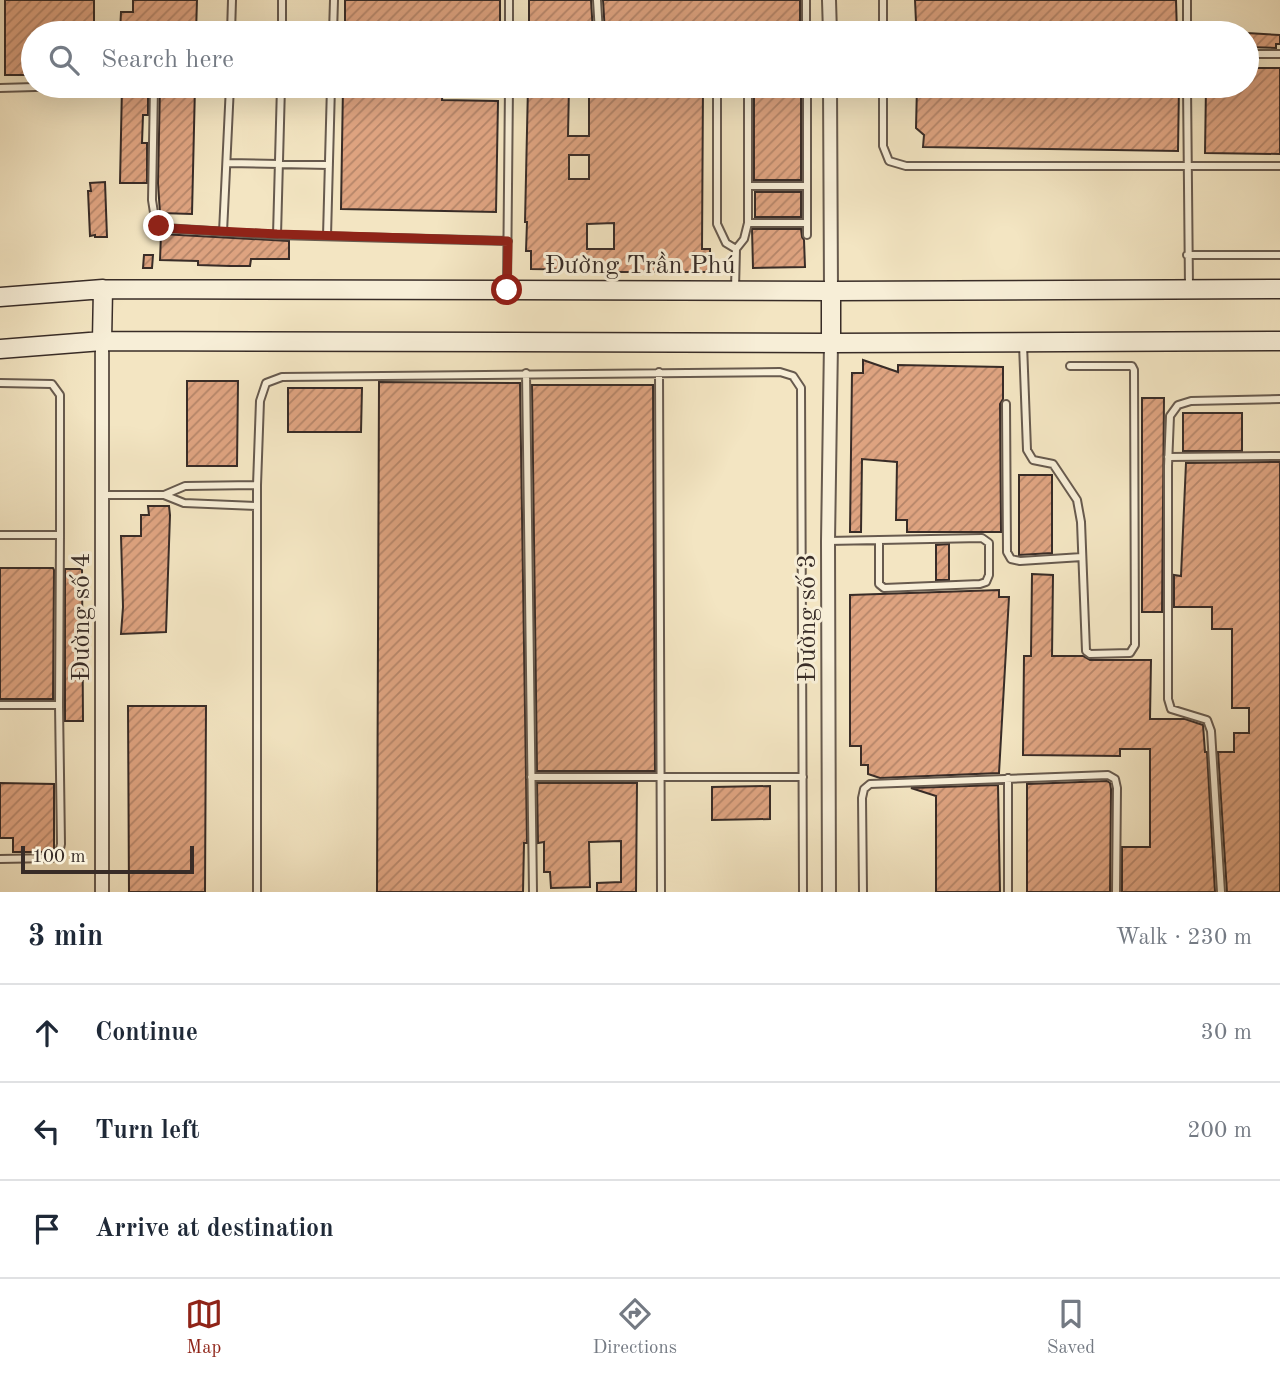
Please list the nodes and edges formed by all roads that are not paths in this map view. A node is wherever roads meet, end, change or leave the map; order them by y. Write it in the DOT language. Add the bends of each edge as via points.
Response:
graph roads {
  1 [pos="232,0"];
  2 [pos="282,0"];
  3 [pos="334,0"];
  4 [pos="509,0"];
  5 [pos="597,0"];
  6 [pos="806,0"];
  7 [pos="829,0"];
  8 [pos="883,0"];
  9 [pos="1186,0"];
  10 [pos="231,21"];
  11 [pos="282,21"];
  12 [pos="333,21"];
  13 [pos="509,21"];
  14 [pos="598,21"];
  15 [pos="806,21"];
  16 [pos="830,21"];
  17 [pos="883,21"];
  18 [pos="1187,21"];
  19 [pos="1259,54"];
  20 [pos="1280,54"];
  21 [pos="21,88"];
  22 [pos="0,89"];
  23 [pos="154,98"];
  24 [pos="230,98"];
  25 [pos="281,98"];
  26 [pos="331,98"];
  27 [pos="509,98"];
  28 [pos="717,98"];
  29 [pos="748,98"];
  30 [pos="807,98"];
  31 [pos="830,98"];
  32 [pos="883,98"];
  33 [pos="1187,98"];
  34 [pos="228,163"];
  35 [pos="279,163"];
  36 [pos="329,165"];
  37 [pos="1280,166"];
  38 [pos="1187,167"];
  39 [pos="748,186"];
  40 [pos="807,186"];
  41 [pos="748,223"];
  42 [pos="807,223"];
  43 [pos="223,232"];
  44 [pos="277,234"];
  45 [pos="807,235"];
  46 [pos="327,236"];
  47 [pos="508,241"];
  48 [pos="736,249"];
  49 [pos="1187,255"];
  50 [pos="1280,255"];
  51 [pos="103,289"];
  52 [pos="1189,289"];
  53 [pos="1280,289"];
  54 [pos="507,290"];
  55 [pos="735,291"];
  56 [pos="831,291"];
  57 [pos="0,297"];
  58 [pos="102,341"];
  59 [pos="1280,341"];
  60 [pos="1023,342"];
  61 [pos="831,343"];
  62 [pos="0,349"];
  63 [pos="1070,366"];
  64 [pos="659,372"];
  65 [pos="526,373"];
  66 [pos="0,383"];
  67 [pos="1280,399"];
  68 [pos="1006,404"];
  69 [pos="1280,456"];
  70 [pos="1168,457"];
  71 [pos="257,485"];
  72 [pos="104,495"];
  73 [pos="164,495"];
  74 [pos="257,506"];
  75 [pos="0,535"];
  76 [pos="60,535"];
  77 [pos="879,540"];
  78 [pos="828,541"];
  79 [pos="1082,557"];
  80 [pos="0,705"];
  81 [pos="58,705"];
  82 [pos="531,777"];
  83 [pos="803,777"];
  84 [pos="660,778"];
  85 [pos="1008,778"];
  86 [pos="0,859"];
  87 [pos="102,892"];
  88 [pos="257,892"];
  89 [pos="533,892"];
  90 [pos="661,892"];
  91 [pos="803,892"];
  92 [pos="829,892"];
  93 [pos="863,892"];
  94 [pos="1008,892"];
  95 [pos="1116,892"];
  96 [pos="1221,892"];
  1 -- 10 [label="lane"];
  2 -- 11 [label="lane"];
  3 -- 12 [label="lane"];
  4 -- 13 [label="lane"];
  5 -- 14 [label="lane"];
  6 -- 15 [label="lane"];
  7 -- 16 [label="street"];
  8 -- 17 [label="lane"];
  9 -- 18 [label="lane"];
  19 -- 20 [label="lane"];
  21 -- 22 [label="lane"];
  23 -- 43 [label="lane" via="155,219 164,228"];
  24 -- 34 [label="lane"];
  25 -- 35 [label="lane"];
  26 -- 36 [label="lane"];
  27 -- 47 [label="lane"];
  28 -- 48 [label="lane" via="717,225 726,243"];
  29 -- 39 [label="lane"];
  30 -- 40 [label="lane"];
  31 -- 56 [label="street"];
  32 -- 38 [label="lane" via="883,146 889,161 906,166"];
  33 -- 38 [label="lane"];
  34 -- 35 [label="lane"];
  34 -- 43 [label="lane"];
  35 -- 36 [label="lane"];
  35 -- 44 [label="lane"];
  36 -- 46 [label="lane"];
  37 -- 38 [label="lane"];
  38 -- 49 [label="lane"];
  39 -- 40 [label="lane"];
  39 -- 41 [label="lane"];
  40 -- 42 [label="lane"];
  41 -- 42 [label="lane"];
  41 -- 48 [label="lane"];
  42 -- 45 [label="lane"];
  43 -- 44 [label="lane"];
  44 -- 46 [label="lane"];
  46 -- 47 [label="lane"];
  47 -- 54 [label="lane"];
  48 -- 55 [label="lane"];
  49 -- 50 [label="lane"];
  49 -- 52 [label="lane"];
  51 -- 54 [label="main road, Đường Trần Phú"];
  51 -- 57 [label="main road, Đường Trần Phú"];
  51 -- 58 [label="main road"];
  52 -- 53 [label="main road, Đường Trần Phú"];
  52 -- 56 [label="main road, Đường Trần Phú"];
  54 -- 55 [label="main road, Đường Trần Phú"];
  55 -- 56 [label="main road, Đường Trần Phú"];
  56 -- 61 [label="main road"];
  58 -- 61 [label="main road"];
  58 -- 62 [label="main road"];
  58 -- 72 [label="street, Đường số 4"];
  59 -- 60 [label="main road"];
  60 -- 61 [label="main road"];
  60 -- 79 [label="lane" via="1027,450 1033,460 1053,464 1077,500"];
  61 -- 78 [label="street, Đường số 3"];
  63 -- 79 [label="lane" via="1123,365 1134,370 1135,645 1130,653 1086,651"];
  64 -- 65 [label="lane"];
  64 -- 83 [label="lane" via="780,372 793,376 801,388"];
  64 -- 84 [label="lane"];
  65 -- 71 [label="lane" via="282,376 266,383 260,401"];
  65 -- 82 [label="lane"];
  66 -- 76 [label="lane" via="52,384 58,389"];
  67 -- 70 [label="lane" via="1178,405 1170,416"];
  68 -- 79 [label="lane" via="1007,552 1020,561"];
  69 -- 70 [label="lane"];
  70 -- 96 [label="lane" via="1168,699 1171,709 1207,720 1212,731"];
  71 -- 73 [label="lane" via="185,486"];
  71 -- 74 [label="lane"];
  72 -- 73 [label="lane"];
  72 -- 87 [label="street, Đường số 4"];
  73 -- 74 [label="lane" via="184,503"];
  74 -- 88 [label="lane"];
  75 -- 76 [label="lane"];
  76 -- 81 [label="lane"];
  77 -- 77 [label="lane" via="986,539 989,575 980,584 884,588 879,583"];
  77 -- 78 [label="lane"];
  78 -- 92 [label="street, Đường số 3"];
  80 -- 81 [label="lane"];
  81 -- 86 [label="lane" via="59,853 52,858"];
  82 -- 84 [label="lane"];
  82 -- 89 [label="lane"];
  83 -- 84 [label="lane"];
  83 -- 91 [label="lane"];
  84 -- 90 [label="lane"];
  85 -- 93 [label="lane" via="870,784 862,798"];
  85 -- 94 [label="lane"];
  85 -- 95 [label="lane" via="1108,775 1115,779"];
}
